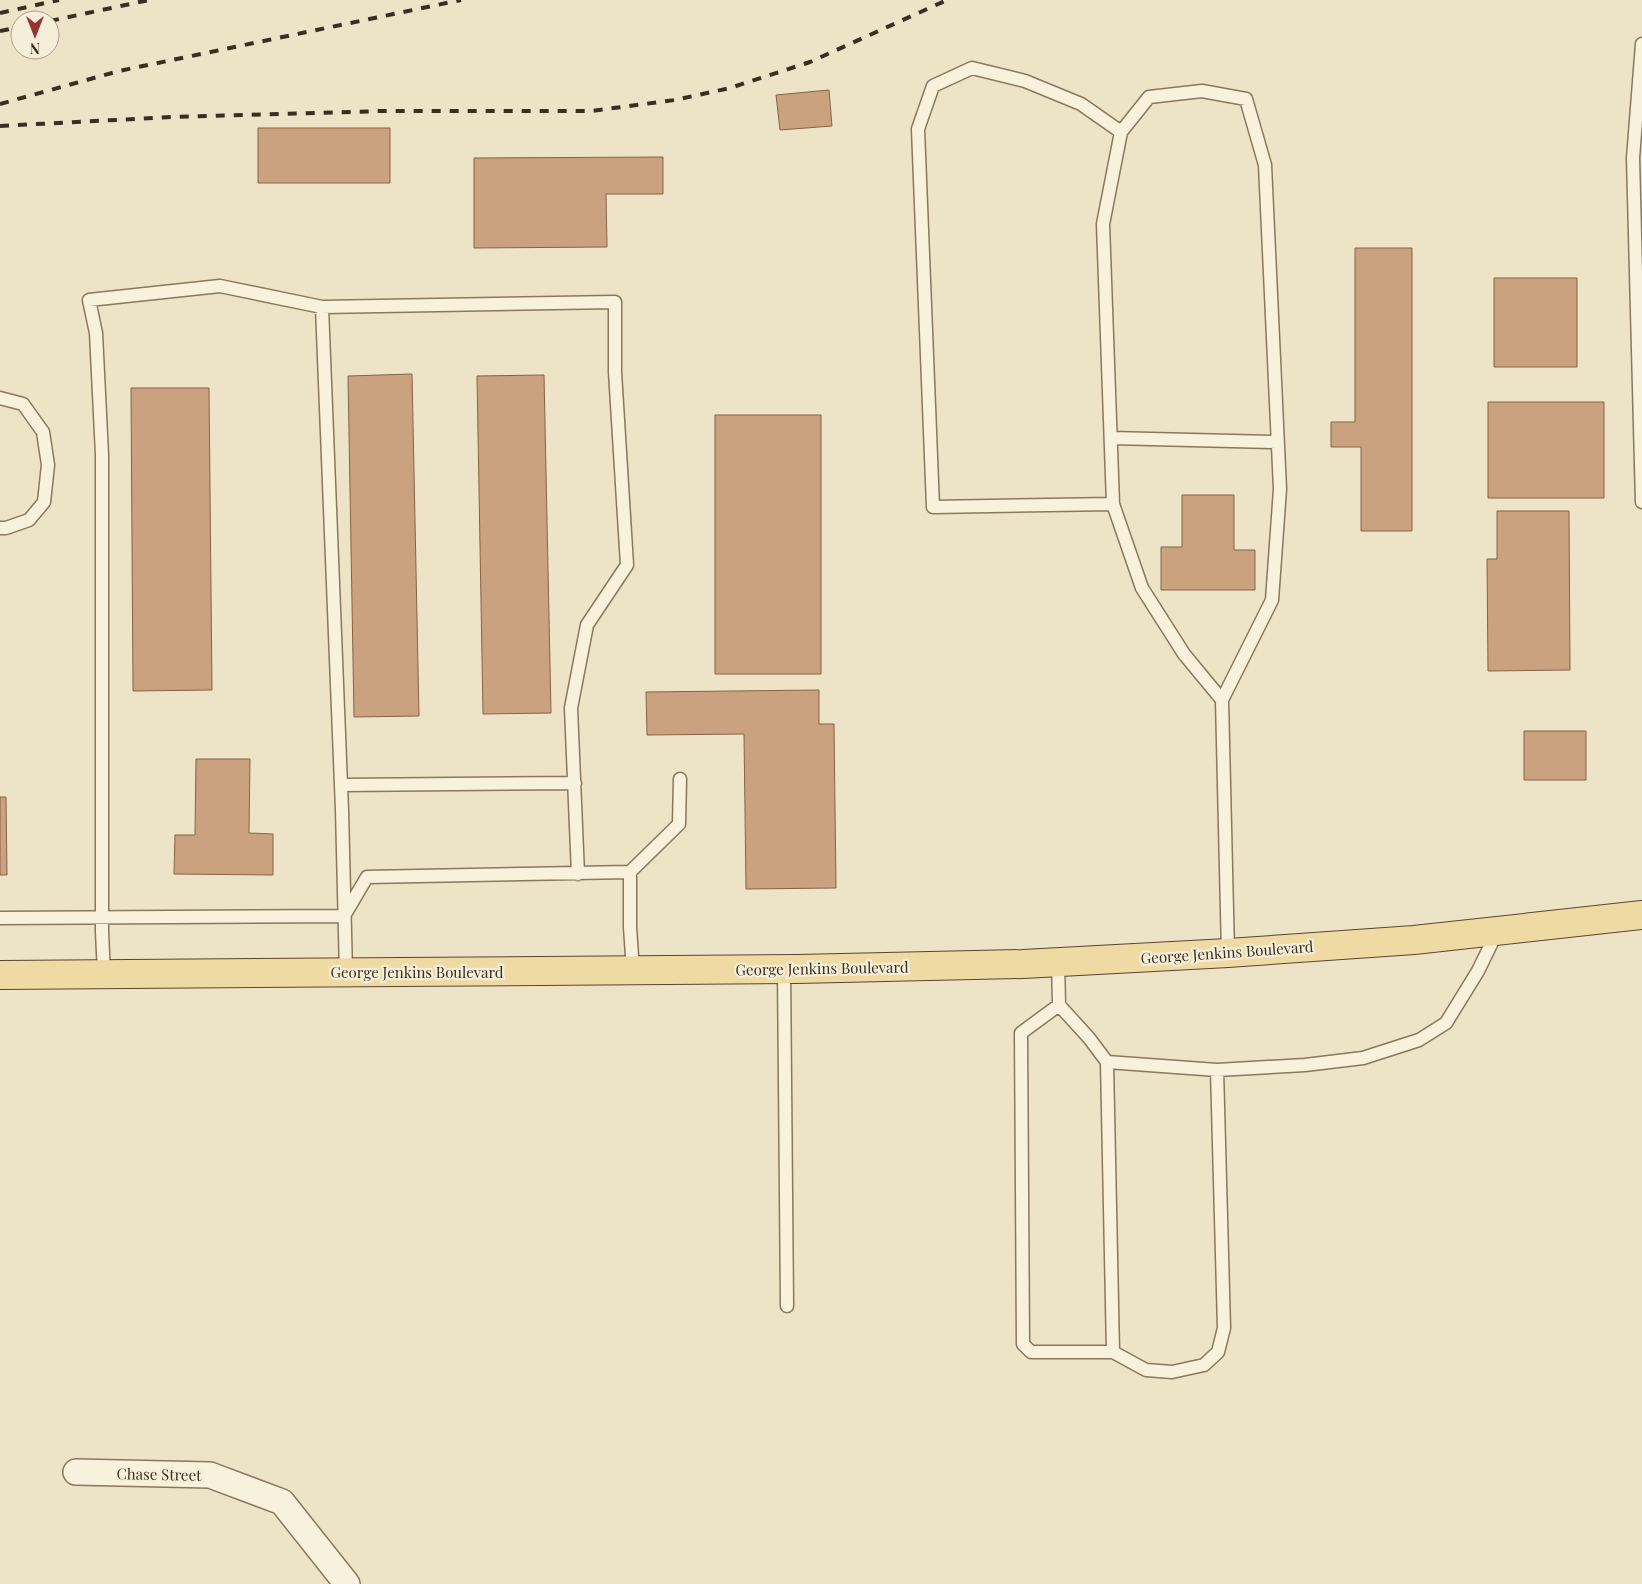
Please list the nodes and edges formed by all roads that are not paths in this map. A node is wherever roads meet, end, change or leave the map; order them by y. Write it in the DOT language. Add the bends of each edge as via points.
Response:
graph roads {
  1 [pos="1642,44"];
  2 [pos="1121,132"];
  3 [pos="322,307"];
  4 [pos="0,398"];
  5 [pos="1111,438"];
  6 [pos="1278,442"];
  7 [pos="1642,502"];
  8 [pos="1113,504"];
  9 [pos="0,528"];
  10 [pos="1222,700"];
  11 [pos="680,779"];
  12 [pos="575,783"];
  13 [pos="341,785"];
  14 [pos="630,872"];
  15 [pos="578,874"];
  16 [pos="1642,915"];
  17 [pos="344,916"];
  18 [pos="0,918"];
  19 [pos="102,918"];
  20 [pos="1498,930"];
  21 [pos="1228,953"];
  22 [pos="1058,962"];
  23 [pos="633,970"];
  24 [pos="784,970"];
  25 [pos="346,973"];
  26 [pos="104,974"];
  27 [pos="0,975"];
  28 [pos="1059,1006"];
  29 [pos="1107,1062"];
  30 [pos="1217,1070"];
  31 [pos="788,1306"];
  32 [pos="1113,1352"];
  33 [pos="76,1472"];
  34 [pos="347,1584"];
  1 -- 7 [label="lane" via="1633,158"];
  2 -- 5 [label="lane" via="1104,224"];
  2 -- 6 [label="lane" via="1149,98 1202,91 1246,98 1264,165"];
  2 -- 8 [label="lane" via="1081,104 1025,81 972,68 933,86 918,129 933,507"];
  3 -- 12 [label="lane" via="615,302 615,372 627,565 587,625 571,708"];
  3 -- 13 [label="lane"];
  3 -- 19 [label="lane" via="220,286 89,300 96,333 102,455"];
  4 -- 9 [label="lane" via="23,404 43,432 48,465 44,502 29,520"];
  5 -- 6 [label="lane"];
  5 -- 8 [label="lane"];
  6 -- 10 [label="lane" via="1280,489 1272,600"];
  8 -- 10 [label="lane" via="1142,588 1184,654"];
  10 -- 21 [label="lane"];
  11 -- 14 [label="lane" via="679,824"];
  12 -- 13 [label="lane"];
  12 -- 15 [label="lane"];
  13 -- 17 [label="lane"];
  14 -- 15 [label="lane"];
  14 -- 23 [label="lane"];
  15 -- 17 [label="lane" via="367,877"];
  16 -- 20 [label="main road, George Jenkins Boulevard"];
  17 -- 19 [label="lane"];
  17 -- 25 [label="lane"];
  18 -- 19 [label="lane"];
  19 -- 26 [label="lane"];
  20 -- 21 [label="main road, George Jenkins Boulevard" via="1414,940"];
  20 -- 30 [label="lane" via="1478,971 1446,1023 1419,1040 1363,1058"];
  21 -- 22 [label="main road, George Jenkins Boulevard"];
  22 -- 24 [label="main road, George Jenkins Boulevard"];
  22 -- 28 [label="lane"];
  23 -- 24 [label="main road, George Jenkins Boulevard"];
  23 -- 25 [label="main road, George Jenkins Boulevard"];
  24 -- 31 [label="lane"];
  25 -- 26 [label="main road, George Jenkins Boulevard"];
  26 -- 27 [label="main road, George Jenkins Boulevard"];
  28 -- 29 [label="lane"];
  28 -- 32 [label="lane" via="1021,1033 1024,1344 1031,1352"];
  29 -- 30 [label="lane"];
  29 -- 32 [label="lane"];
  30 -- 32 [label="lane" via="1224,1328 1218,1352 1204,1365 1172,1372 1146,1370"];
  33 -- 34 [label="street, Chase Street" via="210,1475 282,1502"];
}
